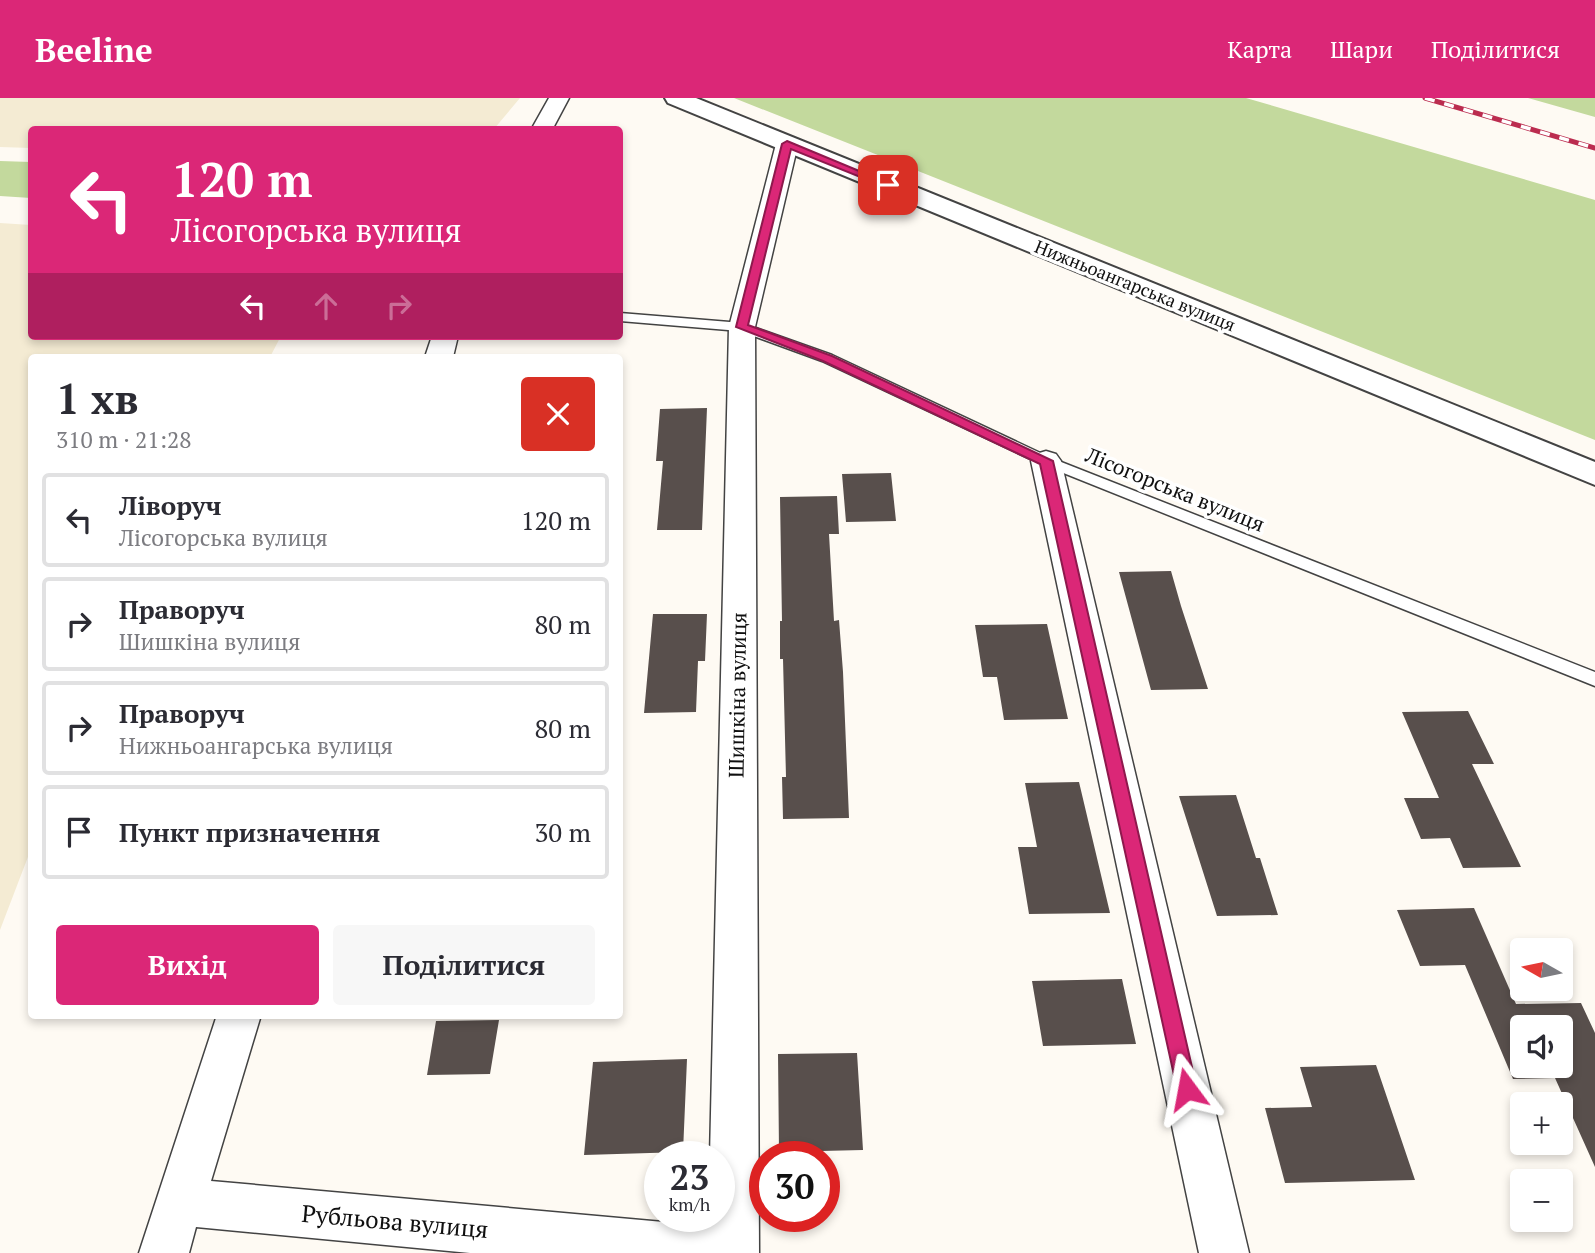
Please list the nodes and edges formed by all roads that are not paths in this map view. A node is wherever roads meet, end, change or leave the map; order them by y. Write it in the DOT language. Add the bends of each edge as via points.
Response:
graph roads {
  1 [pos="559,98"];
  2 [pos="676,98"];
  3 [pos="543,126"];
  4 [pos="787,144"];
  5 [pos="623,317"];
  6 [pos="741,327"];
  7 [pos="1046,461"];
  8 [pos="1595,474"];
  9 [pos="1595,679"];
  10 [pos="238,1019"];
  11 [pos="182,1202"];
  12 [pos="164,1253"];
  13 [pos="733,1253"];
  14 [pos="1224,1253"];
  1 -- 3 [label="street"];
  2 -- 4 [label="street, Нижньоангарська вулиця"];
  4 -- 6 [label="street, Шишкіна вулиця"];
  4 -- 8 [label="street, Нижньоангарська вулиця"];
  5 -- 6 [label="lane, Лісогорська вулиця"];
  6 -- 7 [label="lane, Лісогорська вулиця" via="827,358"];
  6 -- 13 [label="street, Шишкіна вулиця"];
  7 -- 9 [label="lane, Лісогорська вулиця"];
  7 -- 14 [label="street"];
  10 -- 11 [label="street"];
  11 -- 12 [label="street"];
  11 -- 13 [label="street, Рубльова вулиця"];
}
